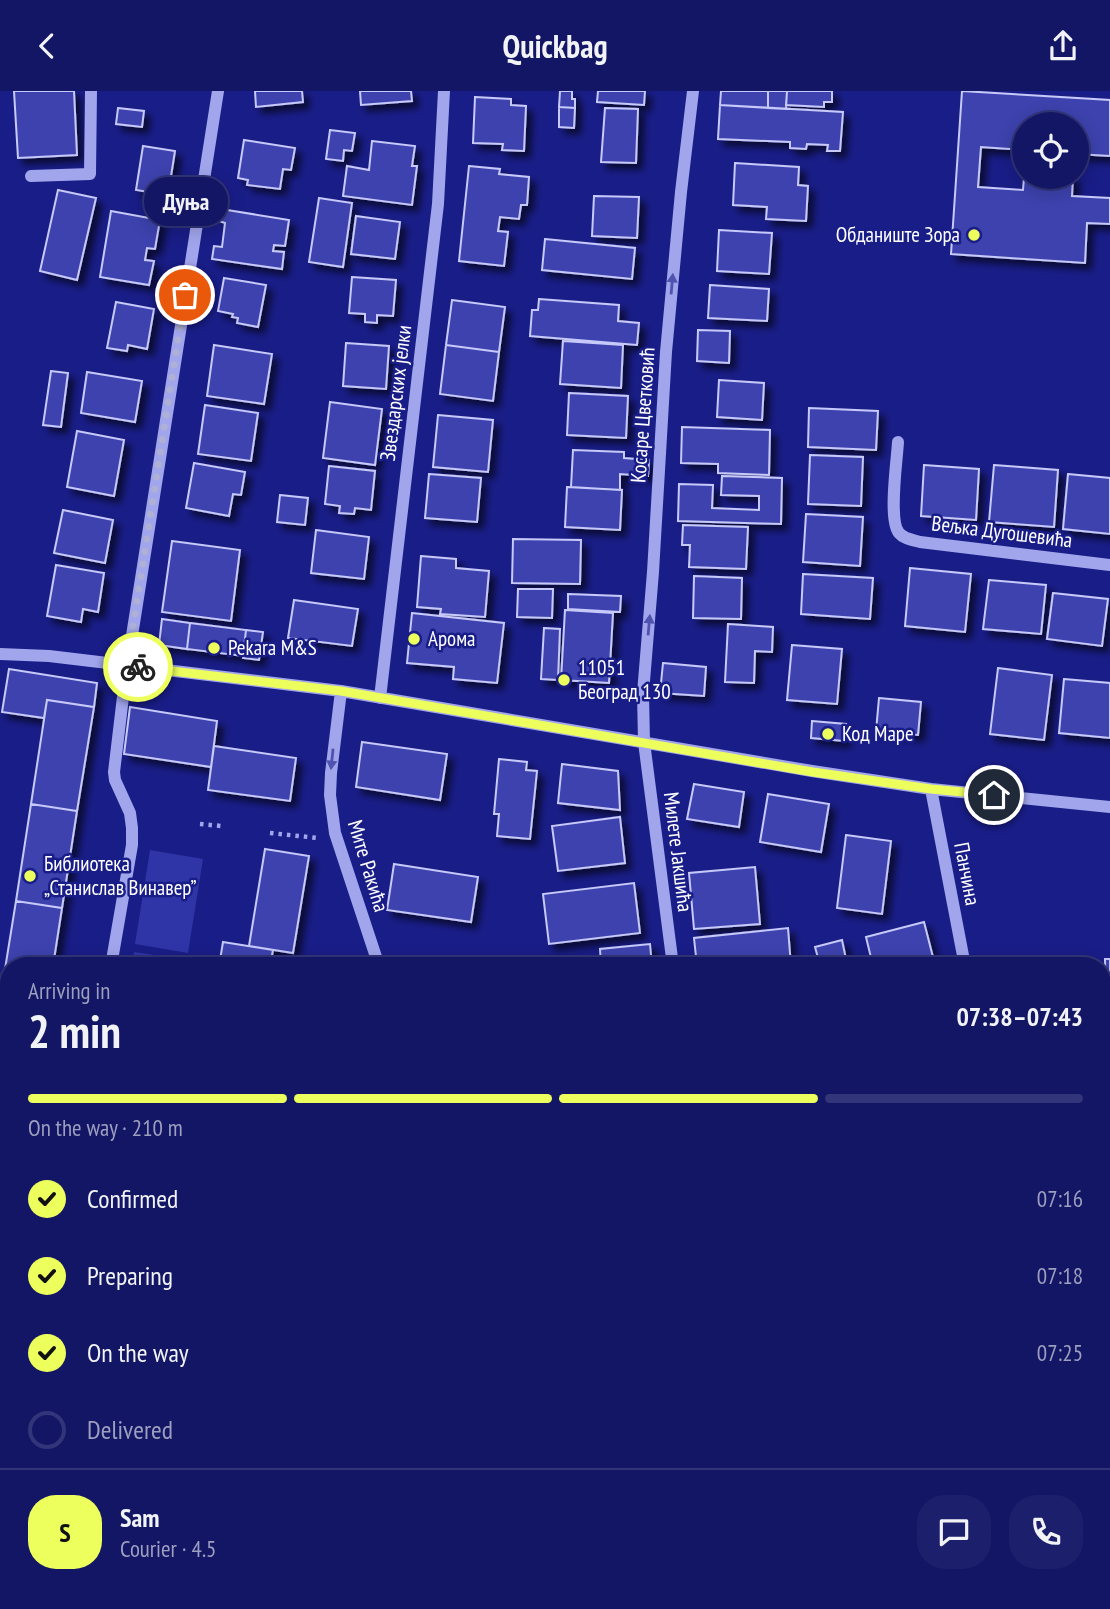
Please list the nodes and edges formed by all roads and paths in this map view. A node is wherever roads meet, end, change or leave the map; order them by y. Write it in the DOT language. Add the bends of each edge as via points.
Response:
graph roads {
  1 [pos="91,91"];
  2 [pos="218,91"];
  3 [pos="444,91"];
  4 [pos="693,91"];
  5 [pos="31,176"];
  6 [pos="898,442"];
  7 [pos="1110,565"];
  8 [pos="0,654"];
  9 [pos="127,665"];
  10 [pos="341,691"];
  11 [pos="380,698"];
  12 [pos="644,743"];
  13 [pos="931,789"];
  14 [pos="1110,807"];
  15 [pos="200,824"];
  16 [pos="220,825"];
  17 [pos="270,833"];
  18 [pos="324,839"];
  19 [pos="113,957"];
  20 [pos="376,957"];
  21 [pos="672,957"];
  22 [pos="963,957"];
  1 -- 5 [label="street" via="90,174"];
  2 -- 9 [label="street"];
  3 -- 11 [label="street, Звездарских јелки" via="438,204"];
  12 -- 4 [label="street, Косаре Цветковић, one-way" via="643,692 666,352"];
  6 -- 7 [label="street, Вељка Дугошевића" via="893,513 903,537"];
  8 -- 9 [label="street"];
  9 -- 10 [label="street"];
  9 -- 19 [label="street" via="114,772 130,813 132,845"];
  10 -- 11 [label="street"];
  10 -- 20 [label="street, Мите Ракића, one-way" via="330,795 335,833"];
  11 -- 12 [label="street"];
  12 -- 13 [label="street"];
  12 -- 21 [label="street, Милете Јакшића"];
  13 -- 14 [label="street"];
  13 -- 22 [label="street, Панчина"];
  15 -- 16 [label="path"];
  17 -- 18 [label="path"];
}
